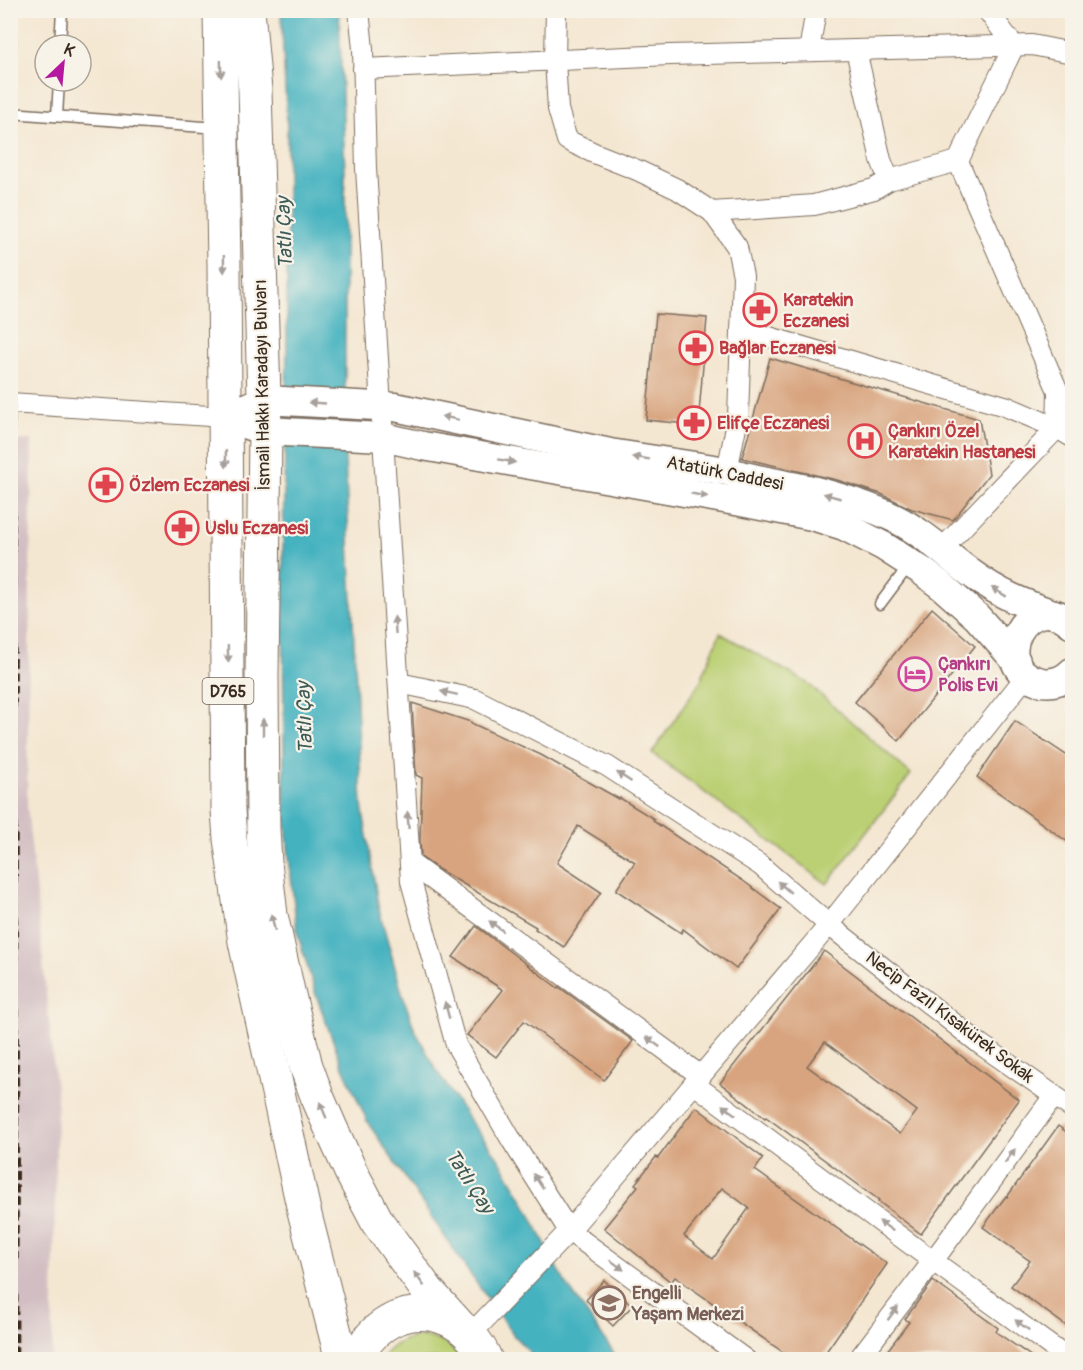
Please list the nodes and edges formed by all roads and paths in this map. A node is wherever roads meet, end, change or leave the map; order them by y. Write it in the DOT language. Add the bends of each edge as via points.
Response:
graph roads {
  1 [pos="62,10"];
  2 [pos="220,10"];
  3 [pos="248,10"];
  4 [pos="359,10"];
  5 [pos="556,10"];
  6 [pos="816,10"];
  7 [pos="987,10"];
  8 [pos="61,33"];
  9 [pos="1014,46"];
  10 [pos="856,50"];
  11 [pos="810,51"];
  12 [pos="1072,53"];
  13 [pos="555,60"];
  14 [pos="363,69"];
  15 [pos="58,93"];
  16 [pos="10,113"];
  17 [pos="57,116"];
  18 [pos="222,128"];
  19 [pos="958,160"];
  20 [pos="889,180"];
  21 [pos="712,212"];
  22 [pos="742,329"];
  23 [pos="10,403"];
  24 [pos="375,406"];
  25 [pos="1072,414"];
  26 [pos="265,416"];
  27 [pos="225,417"];
  28 [pos="1065,432"];
  29 [pos="375,437"];
  30 [pos="727,471"];
  31 [pos="942,549"];
  32 [pos="910,564"];
  33 [pos="880,604"];
  34 [pos="1066,615"];
  35 [pos="1072,672"];
  36 [pos="1029,673"];
  37 [pos="399,683"];
  38 [pos="1072,691"];
  39 [pos="410,863"];
  40 [pos="829,925"];
  41 [pos="697,1080"];
  42 [pos="1054,1096"];
  43 [pos="1072,1108"];
  44 [pos="569,1231"];
  45 [pos="933,1261"];
  46 [pos="480,1340"];
  47 [pos="342,1359"];
  48 [pos="356,1359"];
  49 [pos="746,1359"];
  50 [pos="858,1359"];
  51 [pos="1070,1359"];
  1 -- 8 [label="lane"];
  2 -- 18 [label="highway, D765, one-way"];
  3 -- 26 [label="highway, İsmail Hakkı Karadayı Bulvarı / D765" via="255,90"];
  4 -- 14 [label="street"];
  5 -- 13 [label="street"];
  6 -- 11 [label="street"];
  7 -- 9 [label="street"];
  9 -- 10 [label="street"];
  9 -- 12 [label="street" via="1032,45"];
  9 -- 19 [label="street"];
  10 -- 11 [label="street"];
  10 -- 20 [label="street"];
  11 -- 13 [label="street"];
  13 -- 14 [label="street"];
  13 -- 21 [label="street" via="558,109 567,140 677,189"];
  14 -- 24 [label="street"];
  15 -- 17 [label="lane"];
  16 -- 17 [label="lane"];
  17 -- 18 [label="lane"];
  18 -- 27 [label="highway, D765, one-way"];
  19 -- 20 [label="street"];
  19 -- 28 [label="street" via="1058,391"];
  20 -- 21 [label="street" via="874,189 814,205"];
  21 -- 22 [label="street" via="737,247 743,276"];
  22 -- 28 [label="street" via="1005,406"];
  22 -- 30 [label="street" via="738,417"];
  23 -- 27 [label="street"];
  24 -- 26 [label="main road, Atatürk Caddesi, one-way"];
  24 -- 29 [label="street"];
  30 -- 24 [label="main road, Atatürk Caddesi, one-way" via="610,453"];
  25 -- 28 [label="street"];
  26 -- 27 [label="main road"];
  26 -- 29 [label="main road, Atatürk Caddesi"];
  46 -- 26 [label="highway, İsmail Hakkı Karadayı Bulvarı / D765, one-way" via="427,1290 378,1223 317,1096 288,992 271,915 263,817"];
  27 -- 47 [label="highway, D765, one-way" via="230,839 245,942 304,1211"];
  28 -- 31 [label="street"];
  29 -- 32 [label="main road, Atatürk Caddesi, one-way" via="812,516 852,529"];
  37 -- 29 [label="street, one-way"];
  31 -- 30 [label="main road, Atatürk Caddesi, one-way" via="892,517 841,498"];
  34 -- 31 [label="main road, Atatürk Caddesi, one-way" via="1004,595"];
  32 -- 33 [label="lane"];
  32 -- 36 [label="main road, Atatürk Caddesi" via="970,611"];
  34 -- 36 [label="main road" via="1036,615 1021,626 1013,652"];
  35 -- 36 [label="main road" via="1060,680"];
  36 -- 38 [label="main road"];
  36 -- 40 [label="street"];
  39 -- 37 [label="street, one-way"];
  40 -- 37 [label="street, Necip Fazıl Kısakürek Sokak, one-way" via="760,865 607,766 475,699"];
  41 -- 39 [label="street, one-way"];
  44 -- 39 [label="street, one-way" via="456,1046 411,880"];
  40 -- 41 [label="street"];
  40 -- 42 [label="street, Necip Fazıl Kısakürek Sokak" via="980,1044"];
  41 -- 44 [label="street"];
  45 -- 41 [label="street, one-way"];
  42 -- 43 [label="street, Necip Fazıl Kısakürek Sokak"];
  45 -- 42 [label="street, one-way"];
  44 -- 46 [label="street"];
  44 -- 49 [label="street, one-way"];
  50 -- 45 [label="street, one-way"];
  51 -- 45 [label="street, one-way"];
  46 -- 48 [label="highway" via="440,1316 422,1313 387,1322 373,1333"];
}
